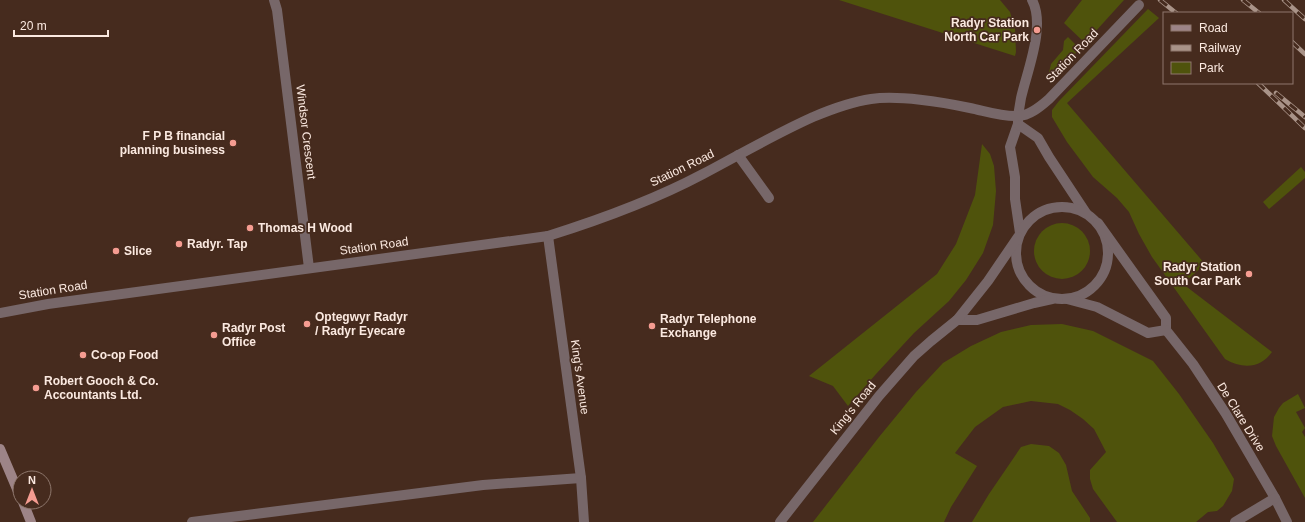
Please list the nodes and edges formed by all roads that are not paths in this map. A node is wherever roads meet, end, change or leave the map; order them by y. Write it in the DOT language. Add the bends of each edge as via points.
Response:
graph roads {
  1 [pos="274,0"];
  2 [pos="1032,0"];
  3 [pos="1139,5"];
  4 [pos="1018,120"];
  5 [pos="738,155"];
  6 [pos="770,198"];
  7 [pos="1086,213"];
  8 [pos="1098,223"];
  9 [pos="1019,235"];
  10 [pos="548,236"];
  11 [pos="310,268"];
  12 [pos="1054,298"];
  13 [pos="1066,298"];
  14 [pos="0,313"];
  15 [pos="957,320"];
  16 [pos="1166,330"];
  17 [pos="0,448"];
  18 [pos="12,477"];
  19 [pos="581,478"];
  20 [pos="1276,498"];
  21 [pos="26,510"];
  22 [pos="31,522"];
  23 [pos="192,522"];
  24 [pos="584,522"];
  25 [pos="780,522"];
  26 [pos="1235,522"];
  27 [pos="1287,522"];
  1 -- 11 [label="street, Windsor Crescent"];
  2 -- 4 [label="street" via="1035,6 1036,25 1034,49"];
  3 -- 4 [label="street, Station Road" via="1049,99"];
  4 -- 5 [label="street, Station Road" via="924,100 870,99 841,105 797,124"];
  4 -- 7 [label="street" via="1038,138"];
  4 -- 9 [label="street" via="1010,147"];
  5 -- 6 [label="street"];
  5 -- 10 [label="street, Station Road" via="653,197"];
  7 -- 8 [label="street"];
  7 -- 9 [label="street" via="1058,206 1044,210 1032,216"];
  8 -- 13 [label="street" via="1105,237 1108,252 1106,267 1100,280 1089,290"];
  8 -- 16 [label="street, De Clare Drive" via="1166,318"];
  9 -- 12 [label="street" via="1015,248 1021,274 1031,287"];
  9 -- 15 [label="street, King's Road" via="988,281"];
  10 -- 11 [label="street, Station Road"];
  10 -- 19 [label="street, King's Avenue"];
  11 -- 14 [label="street, Station Road" via="48,304"];
  12 -- 13 [label="street"];
  12 -- 15 [label="street" via="977,320"];
  13 -- 16 [label="street" via="1097,307 1148,332"];
  15 -- 25 [label="street, King's Road" via="914,356 878,396"];
  16 -- 20 [label="street, De Clare Drive" via="1193,364 1226,414"];
  17 -- 18 [label="main road"];
  19 -- 23 [label="street" via="484,485"];
  19 -- 24 [label="street, King's Avenue"];
  20 -- 26 [label="street"];
  20 -- 27 [label="street, De Clare Drive"];
  21 -- 22 [label="main road"];
}
